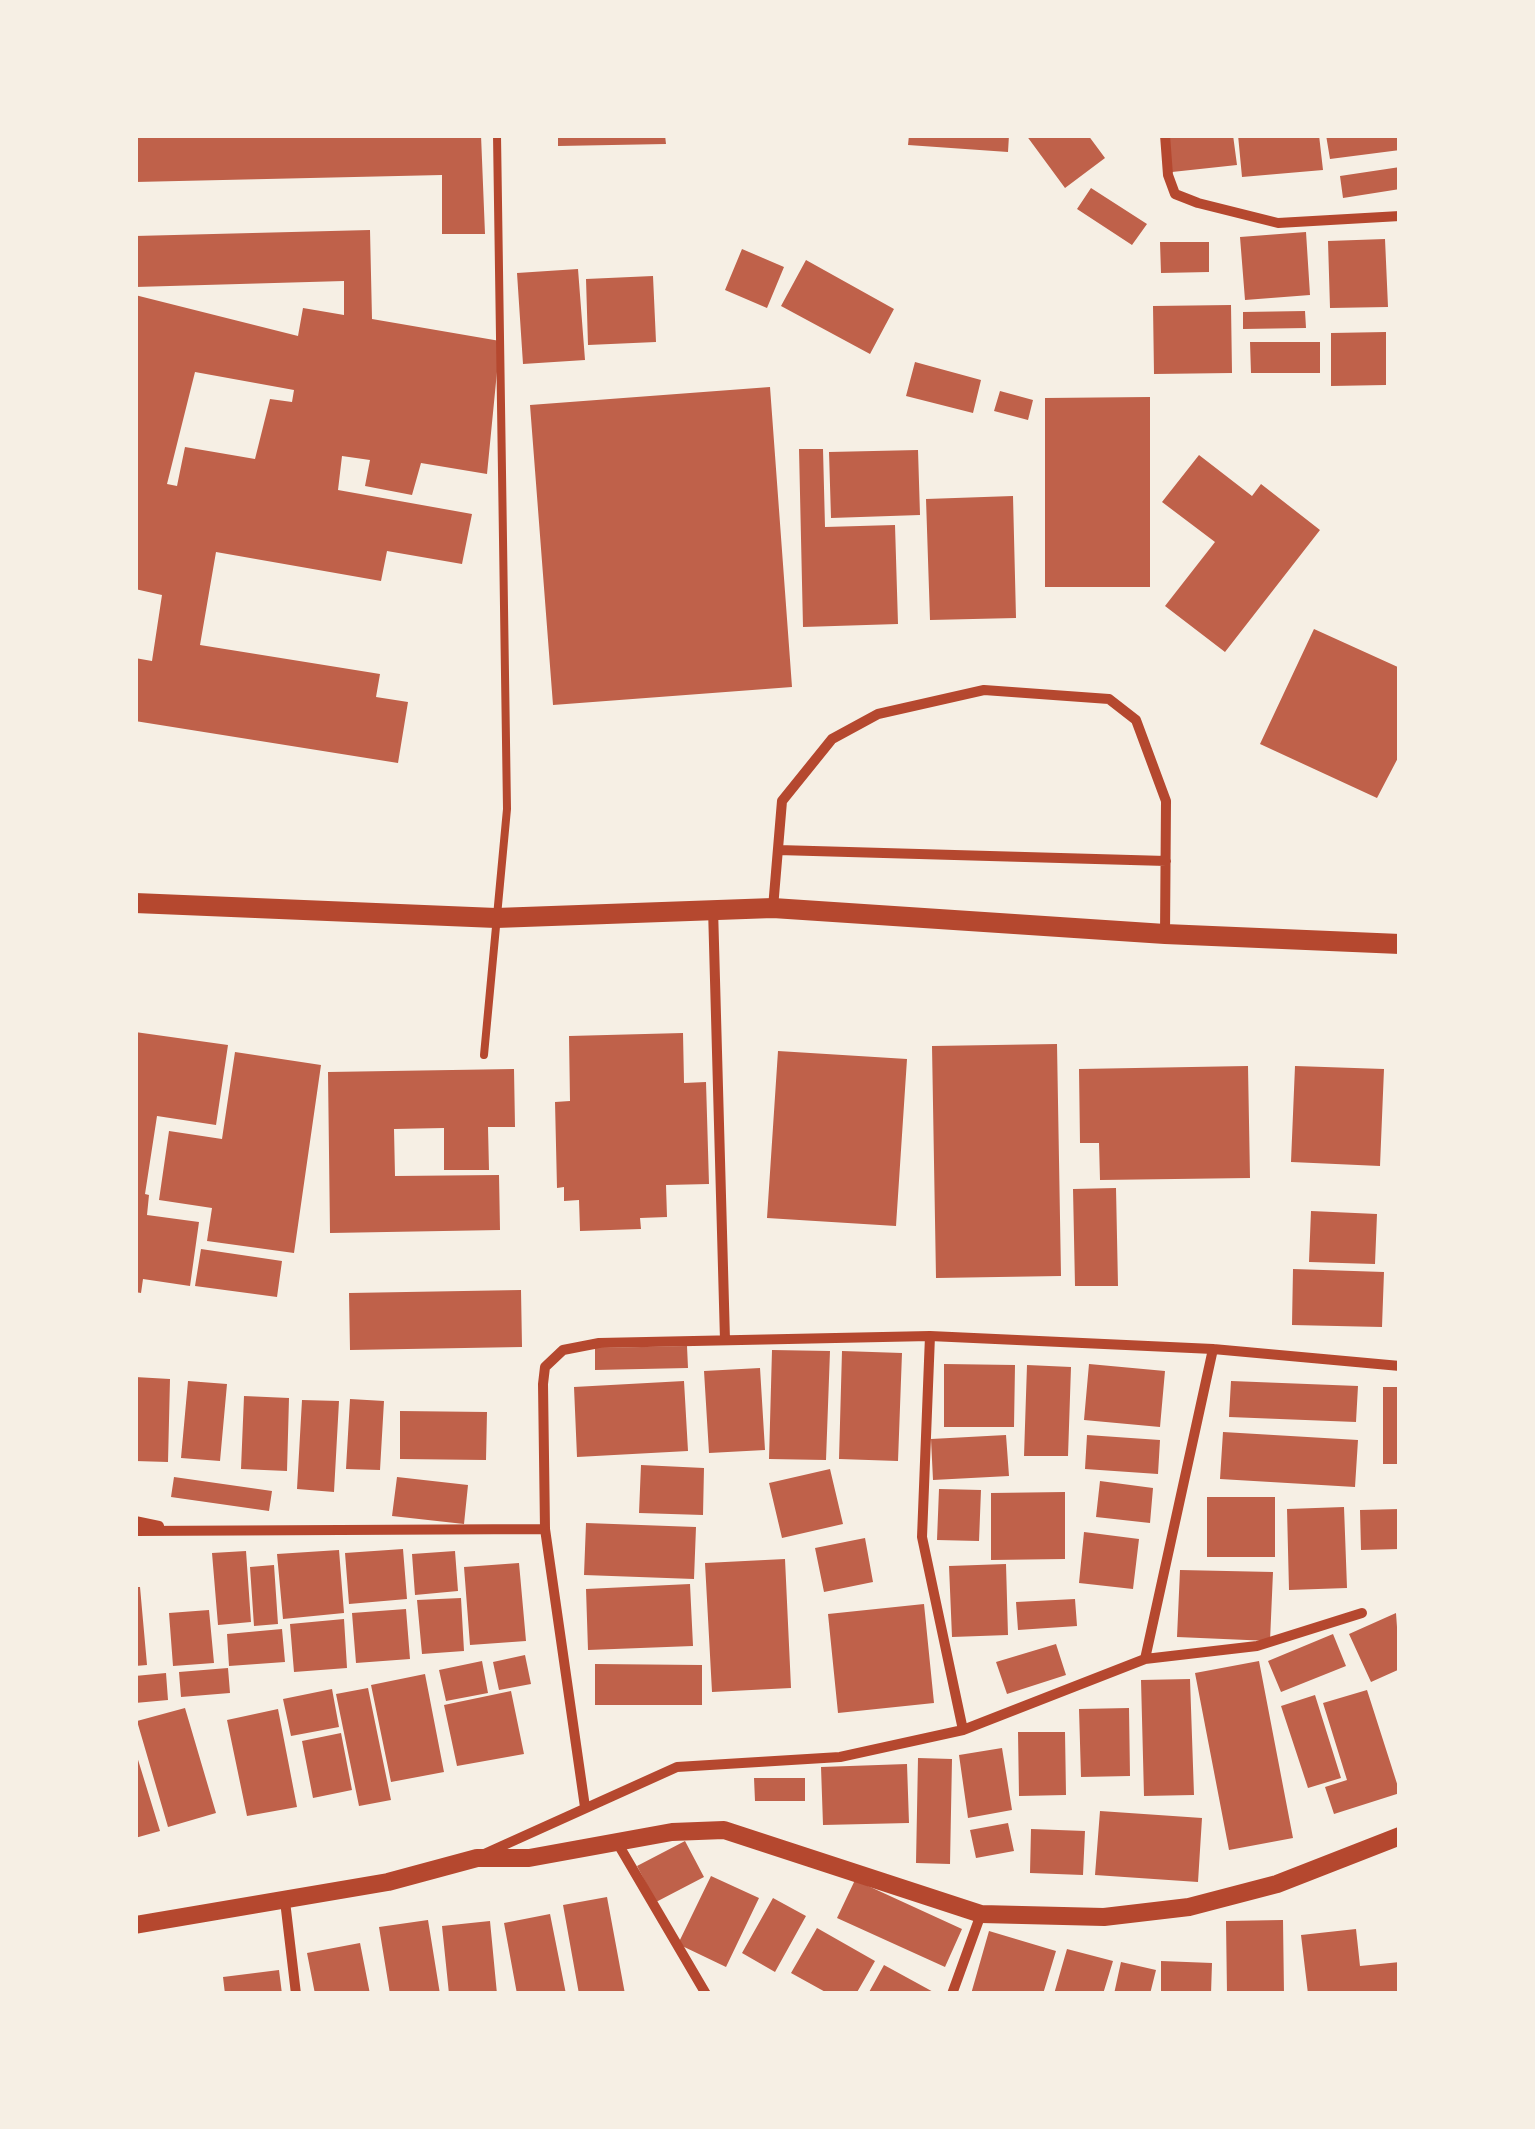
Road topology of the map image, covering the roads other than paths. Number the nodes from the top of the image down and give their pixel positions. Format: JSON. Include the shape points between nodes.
{"nodes":[{"id":1,"x":498,"y":135,"type":"edge"},
{"id":2,"x":1165,"y":135,"type":"edge"},
{"id":3,"x":1400,"y":216,"type":"edge"},
{"id":4,"x":778,"y":850,"type":"junction"},
{"id":5,"x":1166,"y":860,"type":"junction"},
{"id":6,"x":135,"y":903,"type":"edge"},
{"id":7,"x":714,"y":907,"type":"junction"},
{"id":8,"x":773,"y":908,"type":"junction"},
{"id":9,"x":496,"y":918,"type":"junction"},
{"id":10,"x":1165,"y":934,"type":"junction"},
{"id":11,"x":1400,"y":944,"type":"edge"},
{"id":12,"x":484,"y":1054,"type":"dead end"},
{"id":13,"x":930,"y":1336,"type":"junction"},
{"id":14,"x":725,"y":1340,"type":"junction"},
{"id":15,"x":1213,"y":1350,"type":"junction"},
{"id":16,"x":1400,"y":1366,"type":"edge"},
{"id":17,"x":135,"y":1522,"type":"edge"},
{"id":18,"x":175,"y":1528,"type":"junction"},
{"id":19,"x":545,"y":1529,"type":"junction"},
{"id":20,"x":135,"y":1531,"type":"edge"},
{"id":21,"x":1362,"y":1612,"type":"dead end"},
{"id":22,"x":1145,"y":1659,"type":"junction"},
{"id":23,"x":963,"y":1730,"type":"junction"},
{"id":24,"x":585,"y":1807,"type":"junction"},
{"id":25,"x":1400,"y":1836,"type":"edge"},
{"id":26,"x":618,"y":1844,"type":"junction"},
{"id":27,"x":477,"y":1858,"type":"junction"},
{"id":28,"x":286,"y":1901,"type":"junction"},
{"id":29,"x":981,"y":1914,"type":"junction"},
{"id":30,"x":135,"y":1926,"type":"edge"},
{"id":31,"x":296,"y":1994,"type":"edge"},
{"id":32,"x":706,"y":1994,"type":"edge"},
{"id":33,"x":952,"y":1994,"type":"edge"}],
"edges":[{"from":1,"to":9,"type":"lane","via":[[507,809]]},
{"from":2,"to":3,"type":"street","via":[[1175,194],[1198,203],[1278,224]]},
{"from":4,"to":5,"type":"street"},
{"from":4,"to":5,"type":"street","via":[[782,801],[832,739],[878,714],[984,690],[1109,699],[1136,720],[1166,801]]},
{"from":4,"to":8,"type":"street"},
{"from":5,"to":10,"type":"street"},
{"from":6,"to":9,"type":"main road"},
{"from":7,"to":8,"type":"main road"},
{"from":7,"to":9,"type":"main road"},
{"from":7,"to":14,"type":"street"},
{"from":8,"to":10,"type":"main road"},
{"from":9,"to":12,"type":"lane"},
{"from":10,"to":11,"type":"main road"},
{"from":13,"to":14,"type":"street"},
{"from":13,"to":15,"type":"street"},
{"from":13,"to":23,"type":"street","via":[[922,1537]]},
{"from":14,"to":19,"type":"street","via":[[579,1344],[551,1358],[542,1407]]},
{"from":15,"to":16,"type":"street"},
{"from":15,"to":22,"type":"street"},
{"from":17,"to":18,"type":"street"},
{"from":18,"to":19,"type":"street"},
{"from":18,"to":20,"type":"street"},
{"from":19,"to":24,"type":"street"},
{"from":21,"to":22,"type":"street","via":[[1258,1646]]},
{"from":22,"to":23,"type":"street"},
{"from":23,"to":24,"type":"street","via":[[840,1757],[677,1767]]},
{"from":24,"to":27,"type":"street"},
{"from":25,"to":29,"type":"street","via":[[1277,1884],[1189,1907],[1104,1918]]},
{"from":26,"to":27,"type":"street","via":[[529,1858]]},
{"from":26,"to":29,"type":"street","via":[[724,1830]]},
{"from":26,"to":32,"type":"street"},
{"from":27,"to":28,"type":"street"},
{"from":28,"to":30,"type":"street"},
{"from":28,"to":31,"type":"street"},
{"from":29,"to":33,"type":"street"}]}
